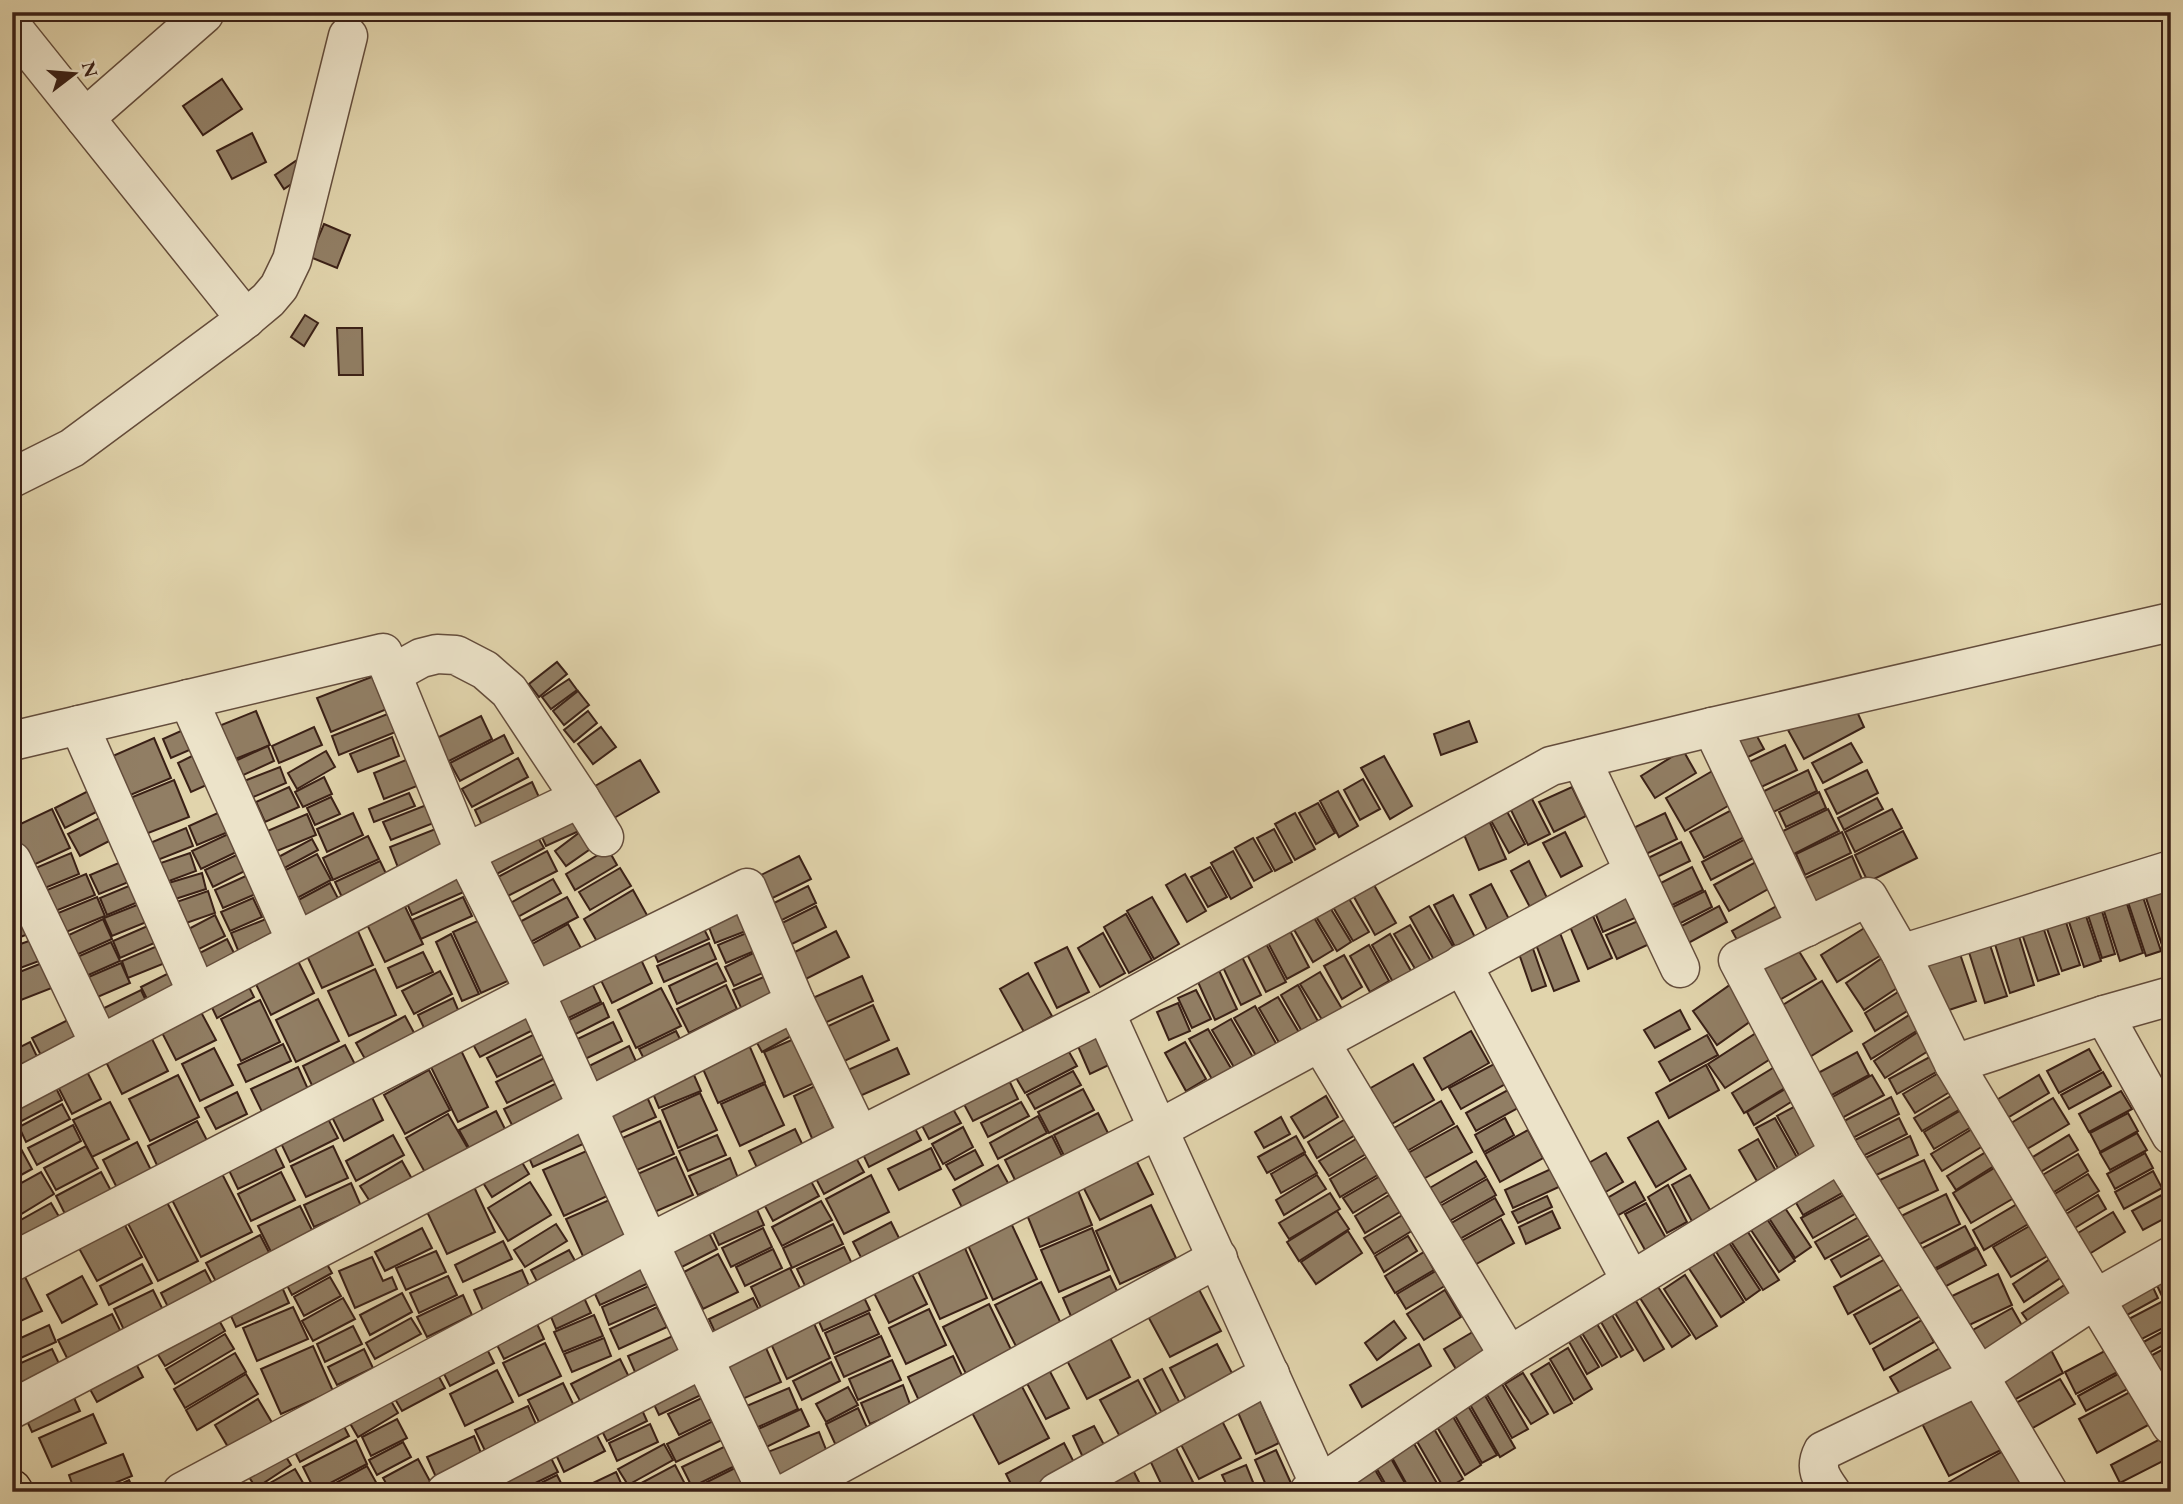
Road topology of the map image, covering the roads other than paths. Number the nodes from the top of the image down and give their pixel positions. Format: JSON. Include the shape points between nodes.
{"nodes":[{"id":1,"x":204,"y":14,"type":"edge"},
{"id":2,"x":12,"y":27,"type":"edge"},
{"id":3,"x":348,"y":36,"type":"dead end"},
{"id":4,"x":85,"y":118,"type":"junction"},
{"id":5,"x":246,"y":318,"type":"junction"},
{"id":6,"x":12,"y":478,"type":"edge"},
{"id":7,"x":2171,"y":622,"type":"edge"},
{"id":8,"x":392,"y":674,"type":"junction"},
{"id":9,"x":188,"y":699,"type":"junction"},
{"id":10,"x":79,"y":725,"type":"junction"},
{"id":11,"x":1712,"y":727,"type":"junction"},
{"id":12,"x":12,"y":741,"type":"edge"},
{"id":13,"x":1581,"y":759,"type":"junction"},
{"id":14,"x":580,"y":798,"type":"junction"},
{"id":15,"x":604,"y":837,"type":"dead end"},
{"id":16,"x":465,"y":853,"type":"junction"},
{"id":17,"x":12,"y":861,"type":"edge"},
{"id":18,"x":2171,"y":870,"type":"edge"},
{"id":19,"x":1634,"y":872,"type":"junction"},
{"id":20,"x":1807,"y":927,"type":"junction"},
{"id":21,"x":296,"y":941,"type":"junction"},
{"id":22,"x":1900,"y":954,"type":"junction"},
{"id":23,"x":1462,"y":964,"type":"junction"},
{"id":24,"x":1680,"y":968,"type":"dead end"},
{"id":25,"x":535,"y":992,"type":"junction"},
{"id":26,"x":197,"y":993,"type":"junction"},
{"id":27,"x":2171,"y":996,"type":"edge"},
{"id":28,"x":796,"y":1002,"type":"junction"},
{"id":29,"x":1105,"y":1012,"type":"junction"},
{"id":30,"x":2104,"y":1015,"type":"junction"},
{"id":31,"x":1320,"y":1042,"type":"junction"},
{"id":32,"x":100,"y":1045,"type":"junction"},
{"id":33,"x":1954,"y":1064,"type":"junction"},
{"id":34,"x":12,"y":1091,"type":"edge"},
{"id":35,"x":588,"y":1107,"type":"junction"},
{"id":36,"x":1159,"y":1129,"type":"junction"},
{"id":37,"x":859,"y":1135,"type":"junction"},
{"id":38,"x":2171,"y":1135,"type":"edge"},
{"id":39,"x":1840,"y":1153,"type":"junction"},
{"id":40,"x":649,"y":1243,"type":"junction"},
{"id":41,"x":2171,"y":1256,"type":"edge"},
{"id":42,"x":1217,"y":1258,"type":"junction"},
{"id":43,"x":12,"y":1262,"type":"edge"},
{"id":44,"x":1631,"y":1281,"type":"junction"},
{"id":45,"x":2095,"y":1299,"type":"junction"},
{"id":46,"x":1509,"y":1356,"type":"junction"},
{"id":47,"x":704,"y":1358,"type":"junction"},
{"id":48,"x":1270,"y":1374,"type":"junction"},
{"id":49,"x":1979,"y":1376,"type":"junction"},
{"id":50,"x":12,"y":1409,"type":"edge"},
{"id":51,"x":2171,"y":1425,"type":"edge"},
{"id":52,"x":1318,"y":1490,"type":"edge"},
{"id":53,"x":182,"y":1492,"type":"edge"},
{"id":54,"x":446,"y":1492,"type":"edge"},
{"id":55,"x":767,"y":1492,"type":"edge"},
{"id":56,"x":788,"y":1492,"type":"edge"},
{"id":57,"x":1057,"y":1492,"type":"edge"},
{"id":58,"x":1830,"y":1492,"type":"edge"},
{"id":59,"x":2048,"y":1492,"type":"edge"}],
"edges":[{"from":1,"to":4,"type":"street"},
{"from":2,"to":4,"type":"street"},
{"from":3,"to":5,"type":"street","via":[[292,260],[279,287]]},
{"from":4,"to":5,"type":"street"},
{"from":5,"to":6,"type":"street","via":[[72,447]]},
{"from":7,"to":11,"type":"street"},
{"from":8,"to":9,"type":"street","via":[[383,653]]},
{"from":8,"to":14,"type":"street","via":[[437,654],[456,655],[474,663],[509,691]]},
{"from":8,"to":16,"type":"street"},
{"from":9,"to":10,"type":"street"},
{"from":9,"to":21,"type":"street"},
{"from":10,"to":12,"type":"street"},
{"from":10,"to":26,"type":"street"},
{"from":11,"to":13,"type":"street"},
{"from":11,"to":20,"type":"street"},
{"from":13,"to":19,"type":"street"},
{"from":13,"to":29,"type":"street","via":[[1551,766]]},
{"from":14,"to":15,"type":"street"},
{"from":14,"to":16,"type":"street"},
{"from":16,"to":21,"type":"street"},
{"from":16,"to":25,"type":"street"},
{"from":17,"to":32,"type":"street"},
{"from":18,"to":22,"type":"street"},
{"from":19,"to":23,"type":"street"},
{"from":19,"to":24,"type":"street"},
{"from":20,"to":22,"type":"street","via":[[1868,897]]},
{"from":20,"to":39,"type":"street","via":[[1738,960]]},
{"from":21,"to":26,"type":"street"},
{"from":22,"to":33,"type":"street"},
{"from":23,"to":31,"type":"street"},
{"from":23,"to":44,"type":"street"},
{"from":25,"to":28,"type":"street","via":[[747,888]]},
{"from":25,"to":35,"type":"street"},
{"from":25,"to":43,"type":"street"},
{"from":26,"to":32,"type":"street"},
{"from":27,"to":30,"type":"street"},
{"from":28,"to":35,"type":"street"},
{"from":28,"to":37,"type":"street"},
{"from":29,"to":36,"type":"street"},
{"from":29,"to":37,"type":"street"},
{"from":30,"to":33,"type":"street"},
{"from":30,"to":38,"type":"street"},
{"from":31,"to":36,"type":"street"},
{"from":31,"to":46,"type":"street"},
{"from":32,"to":34,"type":"street"},
{"from":33,"to":45,"type":"street"},
{"from":35,"to":40,"type":"street"},
{"from":35,"to":50,"type":"street"},
{"from":36,"to":42,"type":"street"},
{"from":36,"to":47,"type":"street"},
{"from":37,"to":40,"type":"street"},
{"from":39,"to":44,"type":"street"},
{"from":39,"to":49,"type":"street"},
{"from":40,"to":47,"type":"street"},
{"from":40,"to":53,"type":"street"},
{"from":41,"to":45,"type":"street"},
{"from":42,"to":48,"type":"street"},
{"from":42,"to":56,"type":"street"},
{"from":44,"to":46,"type":"street"},
{"from":45,"to":49,"type":"street"},
{"from":45,"to":51,"type":"street"},
{"from":46,"to":52,"type":"street"},
{"from":47,"to":54,"type":"street"},
{"from":47,"to":55,"type":"street"},
{"from":48,"to":52,"type":"street"},
{"from":48,"to":57,"type":"street"},
{"from":49,"to":58,"type":"street","via":[[1823,1451],[1819,1474]]},
{"from":49,"to":59,"type":"street"}]}
